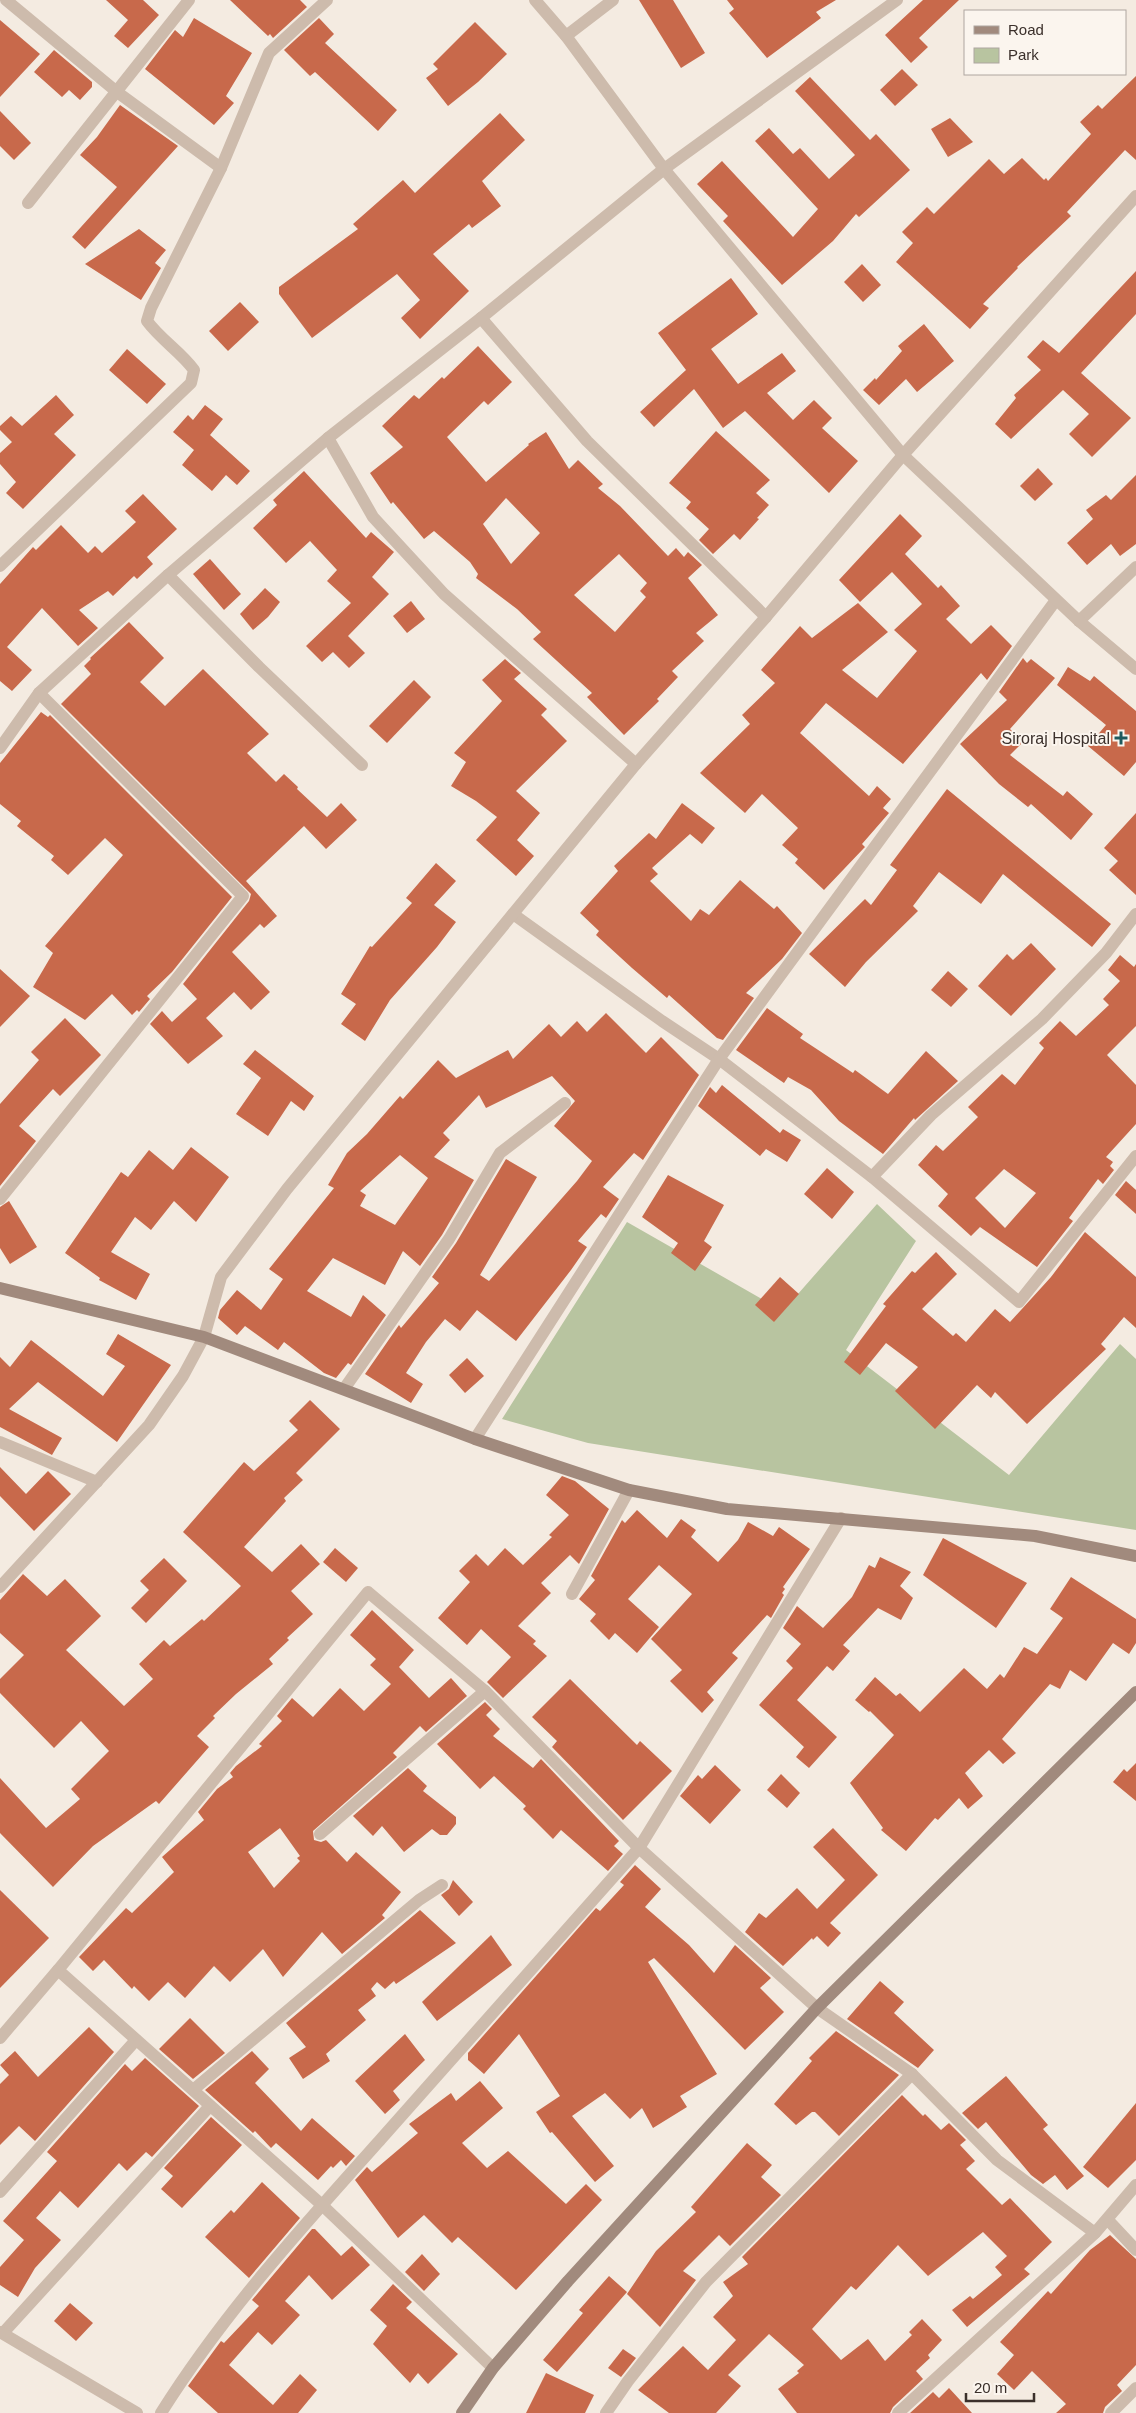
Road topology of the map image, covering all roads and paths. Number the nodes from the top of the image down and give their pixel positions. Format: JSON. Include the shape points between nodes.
{"nodes":[{"id":1,"x":6,"y":0,"type":"edge"},
{"id":2,"x":189,"y":0,"type":"edge"},
{"id":3,"x":327,"y":0,"type":"edge"},
{"id":4,"x":535,"y":0,"type":"edge"},
{"id":5,"x":613,"y":0,"type":"edge"},
{"id":6,"x":897,"y":0,"type":"edge"},
{"id":7,"x":566,"y":36,"type":"junction"},
{"id":8,"x":116,"y":92,"type":"junction"},
{"id":9,"x":221,"y":168,"type":"junction"},
{"id":10,"x":664,"y":169,"type":"junction"},
{"id":11,"x":1136,"y":196,"type":"edge"},
{"id":12,"x":28,"y":203,"type":"dead end"},
{"id":13,"x":480,"y":318,"type":"junction"},
{"id":14,"x":328,"y":438,"type":"junction"},
{"id":15,"x":903,"y":455,"type":"junction"},
{"id":16,"x":0,"y":566,"type":"edge"},
{"id":17,"x":1136,"y":567,"type":"edge"},
{"id":18,"x":168,"y":575,"type":"junction"},
{"id":19,"x":1056,"y":600,"type":"junction"},
{"id":20,"x":766,"y":617,"type":"junction"},
{"id":21,"x":1079,"y":621,"type":"junction"},
{"id":22,"x":1136,"y":670,"type":"edge"},
{"id":23,"x":39,"y":692,"type":"junction"},
{"id":24,"x":0,"y":748,"type":"edge"},
{"id":25,"x":636,"y":764,"type":"junction"},
{"id":26,"x":362,"y":765,"type":"dead end"},
{"id":27,"x":513,"y":914,"type":"junction"},
{"id":28,"x":1136,"y":914,"type":"edge"},
{"id":29,"x":719,"y":1059,"type":"junction"},
{"id":30,"x":565,"y":1103,"type":"dead end"},
{"id":31,"x":1136,"y":1156,"type":"edge"},
{"id":32,"x":872,"y":1177,"type":"junction"},
{"id":33,"x":0,"y":1199,"type":"edge"},
{"id":34,"x":0,"y":1288,"type":"edge"},
{"id":35,"x":204,"y":1337,"type":"junction"},
{"id":36,"x":344,"y":1389,"type":"junction"},
{"id":37,"x":476,"y":1438,"type":"junction"},
{"id":38,"x":0,"y":1442,"type":"edge"},
{"id":39,"x":97,"y":1482,"type":"junction"},
{"id":40,"x":629,"y":1490,"type":"junction"},
{"id":41,"x":841,"y":1518,"type":"junction"},
{"id":42,"x":1136,"y":1556,"type":"edge"},
{"id":43,"x":0,"y":1587,"type":"edge"},
{"id":44,"x":572,"y":1594,"type":"dead end"},
{"id":45,"x":485,"y":1691,"type":"junction"},
{"id":46,"x":1136,"y":1692,"type":"edge"},
{"id":47,"x":320,"y":1834,"type":"dead end"},
{"id":48,"x":639,"y":1848,"type":"junction"},
{"id":49,"x":442,"y":1885,"type":"dead end"},
{"id":50,"x":58,"y":1970,"type":"junction"},
{"id":51,"x":817,"y":2008,"type":"junction"},
{"id":52,"x":0,"y":2038,"type":"edge"},
{"id":53,"x":136,"y":2040,"type":"junction"},
{"id":54,"x":912,"y":2074,"type":"junction"},
{"id":55,"x":192,"y":2090,"type":"junction"},
{"id":56,"x":210,"y":2106,"type":"junction"},
{"id":57,"x":1136,"y":2185,"type":"edge"},
{"id":58,"x":0,"y":2192,"type":"edge"},
{"id":59,"x":322,"y":2205,"type":"junction"},
{"id":60,"x":1108,"y":2220,"type":"junction"},
{"id":61,"x":1095,"y":2233,"type":"junction"},
{"id":62,"x":1136,"y":2250,"type":"edge"},
{"id":63,"x":2,"y":2332,"type":"edge"},
{"id":64,"x":493,"y":2368,"type":"junction"},
{"id":65,"x":1136,"y":2388,"type":"edge"},
{"id":66,"x":137,"y":2413,"type":"edge"},
{"id":67,"x":162,"y":2413,"type":"edge"},
{"id":68,"x":462,"y":2413,"type":"edge"},
{"id":69,"x":606,"y":2413,"type":"edge"},
{"id":70,"x":898,"y":2413,"type":"edge"},
{"id":71,"x":1111,"y":2413,"type":"edge"}],
"edges":[{"from":1,"to":8,"type":"street"},
{"from":2,"to":8,"type":"street"},
{"from":3,"to":9,"type":"street","via":[[268,53]]},
{"from":4,"to":7,"type":"street"},
{"from":5,"to":7,"type":"street"},
{"from":6,"to":10,"type":"street"},
{"from":7,"to":10,"type":"street"},
{"from":8,"to":9,"type":"street"},
{"from":8,"to":12,"type":"street"},
{"from":9,"to":16,"type":"street","via":[[151,308],[148,321],[194,370],[191,383]]},
{"from":10,"to":13,"type":"street"},
{"from":10,"to":15,"type":"street"},
{"from":11,"to":15,"type":"street"},
{"from":13,"to":14,"type":"street"},
{"from":13,"to":20,"type":"street","via":[[587,442]]},
{"from":14,"to":18,"type":"street"},
{"from":14,"to":25,"type":"street","via":[[373,517],[444,594]]},
{"from":15,"to":19,"type":"street"},
{"from":15,"to":20,"type":"street"},
{"from":17,"to":21,"type":"street"},
{"from":18,"to":23,"type":"street"},
{"from":18,"to":26,"type":"street"},
{"from":19,"to":21,"type":"street"},
{"from":19,"to":29,"type":"street"},
{"from":20,"to":25,"type":"street"},
{"from":21,"to":22,"type":"street"},
{"from":23,"to":24,"type":"street"},
{"from":23,"to":33,"type":"street","via":[[243,896]]},
{"from":25,"to":27,"type":"street"},
{"from":27,"to":29,"type":"street"},
{"from":27,"to":35,"type":"street","via":[[287,1189],[221,1277]]},
{"from":28,"to":32,"type":"street","via":[[1106,953],[1042,1020],[931,1115]]},
{"from":29,"to":32,"type":"street"},
{"from":29,"to":37,"type":"street"},
{"from":30,"to":36,"type":"street","via":[[500,1153],[449,1239]]},
{"from":31,"to":32,"type":"street","via":[[1019,1302]]},
{"from":34,"to":35,"type":"main road"},
{"from":35,"to":36,"type":"main road"},
{"from":35,"to":39,"type":"street","via":[[183,1376],[149,1425]]},
{"from":36,"to":37,"type":"main road"},
{"from":37,"to":40,"type":"main road"},
{"from":38,"to":39,"type":"street"},
{"from":39,"to":43,"type":"street"},
{"from":40,"to":41,"type":"main road","via":[[728,1509]]},
{"from":40,"to":44,"type":"street"},
{"from":41,"to":42,"type":"main road","via":[[1035,1536]]},
{"from":41,"to":48,"type":"street"},
{"from":45,"to":47,"type":"street"},
{"from":45,"to":48,"type":"street"},
{"from":45,"to":50,"type":"street","via":[[368,1592]]},
{"from":46,"to":51,"type":"main road"},
{"from":48,"to":51,"type":"street"},
{"from":48,"to":59,"type":"street"},
{"from":49,"to":55,"type":"street","via":[[419,1900]]},
{"from":50,"to":52,"type":"street"},
{"from":50,"to":53,"type":"street"},
{"from":51,"to":54,"type":"street"},
{"from":51,"to":64,"type":"main road"},
{"from":53,"to":55,"type":"street"},
{"from":53,"to":58,"type":"street"},
{"from":54,"to":61,"type":"street","via":[[997,2160]]},
{"from":54,"to":69,"type":"street","via":[[706,2282]]},
{"from":55,"to":56,"type":"street"},
{"from":56,"to":59,"type":"street"},
{"from":56,"to":63,"type":"street"},
{"from":57,"to":60,"type":"street"},
{"from":59,"to":64,"type":"street"},
{"from":59,"to":67,"type":"street","via":[[224,2322]]},
{"from":60,"to":61,"type":"street"},
{"from":60,"to":62,"type":"street"},
{"from":61,"to":70,"type":"street"},
{"from":63,"to":66,"type":"street"},
{"from":64,"to":68,"type":"main road"},
{"from":65,"to":71,"type":"street"}]}
